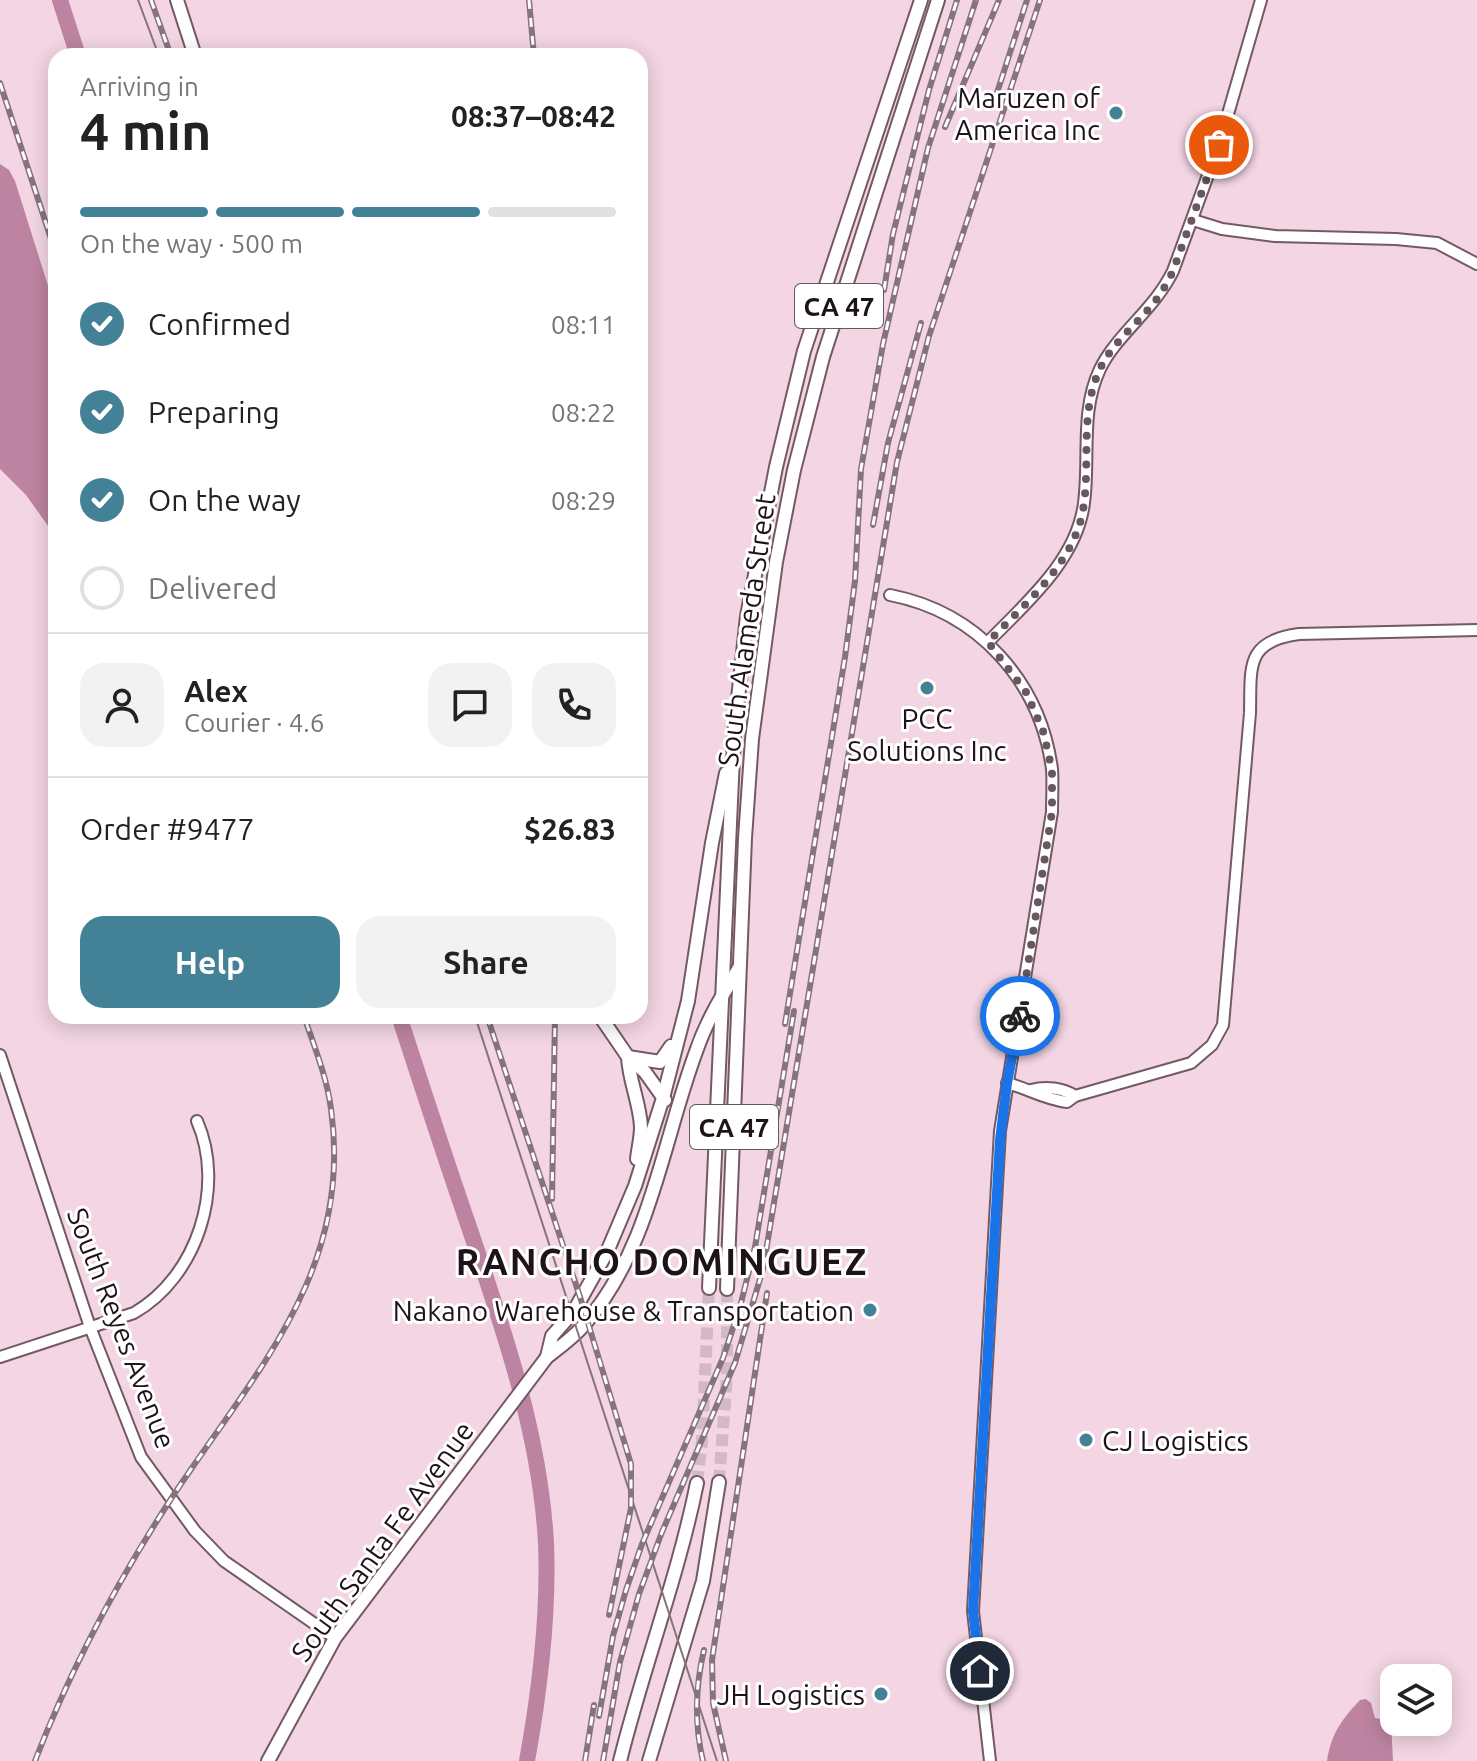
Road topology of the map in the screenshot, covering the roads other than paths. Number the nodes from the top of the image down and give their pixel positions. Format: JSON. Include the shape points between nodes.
{"nodes":[{"id":1,"x":177,"y":0,"type":"edge"},
{"id":2,"x":921,"y":0,"type":"edge"},
{"id":3,"x":938,"y":0,"type":"edge"},
{"id":4,"x":1261,"y":0,"type":"edge"},
{"id":5,"x":192,"y":48,"type":"edge"},
{"id":6,"x":1193,"y":220,"type":"junction"},
{"id":7,"x":1477,"y":264,"type":"edge"},
{"id":8,"x":890,"y":595,"type":"dead end"},
{"id":9,"x":1477,"y":630,"type":"edge"},
{"id":10,"x":988,"y":642,"type":"junction"},
{"id":11,"x":734,"y":735,"type":"junction"},
{"id":12,"x":741,"y":965,"type":"junction"},
{"id":13,"x":720,"y":998,"type":"junction"},
{"id":14,"x":688,"y":1001,"type":"junction"},
{"id":15,"x":605,"y":1024,"type":"edge"},
{"id":16,"x":0,"y":1055,"type":"edge"},
{"id":17,"x":628,"y":1057,"type":"junction"},
{"id":18,"x":1007,"y":1083,"type":"junction"},
{"id":19,"x":663,"y":1098,"type":"junction"},
{"id":20,"x":197,"y":1121,"type":"dead end"},
{"id":21,"x":675,"y":1121,"type":"junction"},
{"id":22,"x":635,"y":1186,"type":"junction"},
{"id":23,"x":607,"y":1252,"type":"junction"},
{"id":24,"x":626,"y":1261,"type":"junction"},
{"id":25,"x":709,"y":1288,"type":"tunnel mouth"},
{"id":26,"x":727,"y":1289,"type":"tunnel mouth"},
{"id":27,"x":90,"y":1327,"type":"junction"},
{"id":28,"x":0,"y":1357,"type":"edge"},
{"id":29,"x":547,"y":1357,"type":"junction"},
{"id":30,"x":719,"y":1482,"type":"tunnel mouth"},
{"id":31,"x":697,"y":1483,"type":"tunnel mouth"},
{"id":32,"x":335,"y":1638,"type":"junction"},
{"id":33,"x":268,"y":1761,"type":"edge"},
{"id":34,"x":620,"y":1761,"type":"edge"},
{"id":35,"x":649,"y":1761,"type":"edge"},
{"id":36,"x":990,"y":1761,"type":"edge"}],
"edges":[{"from":1,"to":5,"type":"main road"},
{"from":2,"to":11,"type":"main road","name":"South Alameda Street","number":"CA 47","via":[[804,351],[752,590]]},
{"from":3,"to":12,"type":"main road","name":"South Alameda Street","number":"CA 47","via":[[823,357],[794,470],[752,739]]},
{"from":4,"to":6,"type":"street"},
{"from":6,"to":7,"type":"street","via":[[1275,236],[1437,243]]},
{"from":6,"to":10,"type":"street","via":[[1163,290],[1100,368],[1087,420],[1079,528],[1038,591]]},
{"from":8,"to":10,"type":"street","via":[[956,619]]},
{"from":9,"to":18,"type":"street","via":[[1299,634],[1276,637],[1262,646],[1251,668],[1223,1025],[1212,1045],[1191,1063],[1075,1096]]},
{"from":10,"to":18,"type":"street","via":[[1026,692],[1052,770],[1052,812]]},
{"from":11,"to":13,"type":"main road","name":"South Alameda Street","number":"CA 47"},
{"from":11,"to":14,"type":"main road"},
{"from":12,"to":13,"type":"main road"},
{"from":12,"to":26,"type":"main road","name":"South Alameda Street","number":"CA 47"},
{"from":13,"to":21,"type":"main road","name":"South Santa Fe Avenue","via":[[697,1048]]},
{"from":13,"to":25,"type":"main road","name":"South Alameda Street","number":"CA 47"},
{"from":14,"to":17,"type":"main road","via":[[666,1057],[655,1063]]},
{"from":14,"to":19,"type":"main road","name":"South Santa Fe Avenue"},
{"from":15,"to":17,"type":"main road"},
{"from":16,"to":27,"type":"street","name":"South Reyes Avenue"},
{"from":17,"to":19,"type":"main road"},
{"from":17,"to":22,"type":"main road","via":[[641,1128]]},
{"from":18,"to":36,"type":"street","via":[[973,1611]]},
{"from":19,"to":21,"type":"main road"},
{"from":19,"to":22,"type":"main road","name":"South Santa Fe Avenue"},
{"from":20,"to":27,"type":"street","via":[[209,1158],[208,1188],[201,1224],[185,1259],[146,1306]]},
{"from":21,"to":24,"type":"main road","name":"South Santa Fe Avenue"},
{"from":22,"to":23,"type":"main road","name":"South Santa Fe Avenue"},
{"from":23,"to":24,"type":"main road"},
{"from":23,"to":29,"type":"main road","name":"South Santa Fe Avenue","via":[[574,1311],[552,1336]]},
{"from":24,"to":29,"type":"main road","name":"South Santa Fe Avenue","via":[[584,1326]]},
{"from":27,"to":28,"type":"street"},
{"from":27,"to":32,"type":"street","name":"South Reyes Avenue","via":[[141,1457],[192,1528],[224,1561]]},
{"from":29,"to":32,"type":"main road","name":"South Santa Fe Avenue"},
{"from":30,"to":35,"type":"main road","via":[[703,1581]]},
{"from":31,"to":34,"type":"main road"},
{"from":32,"to":33,"type":"main road","name":"South Santa Fe Avenue"}]}
